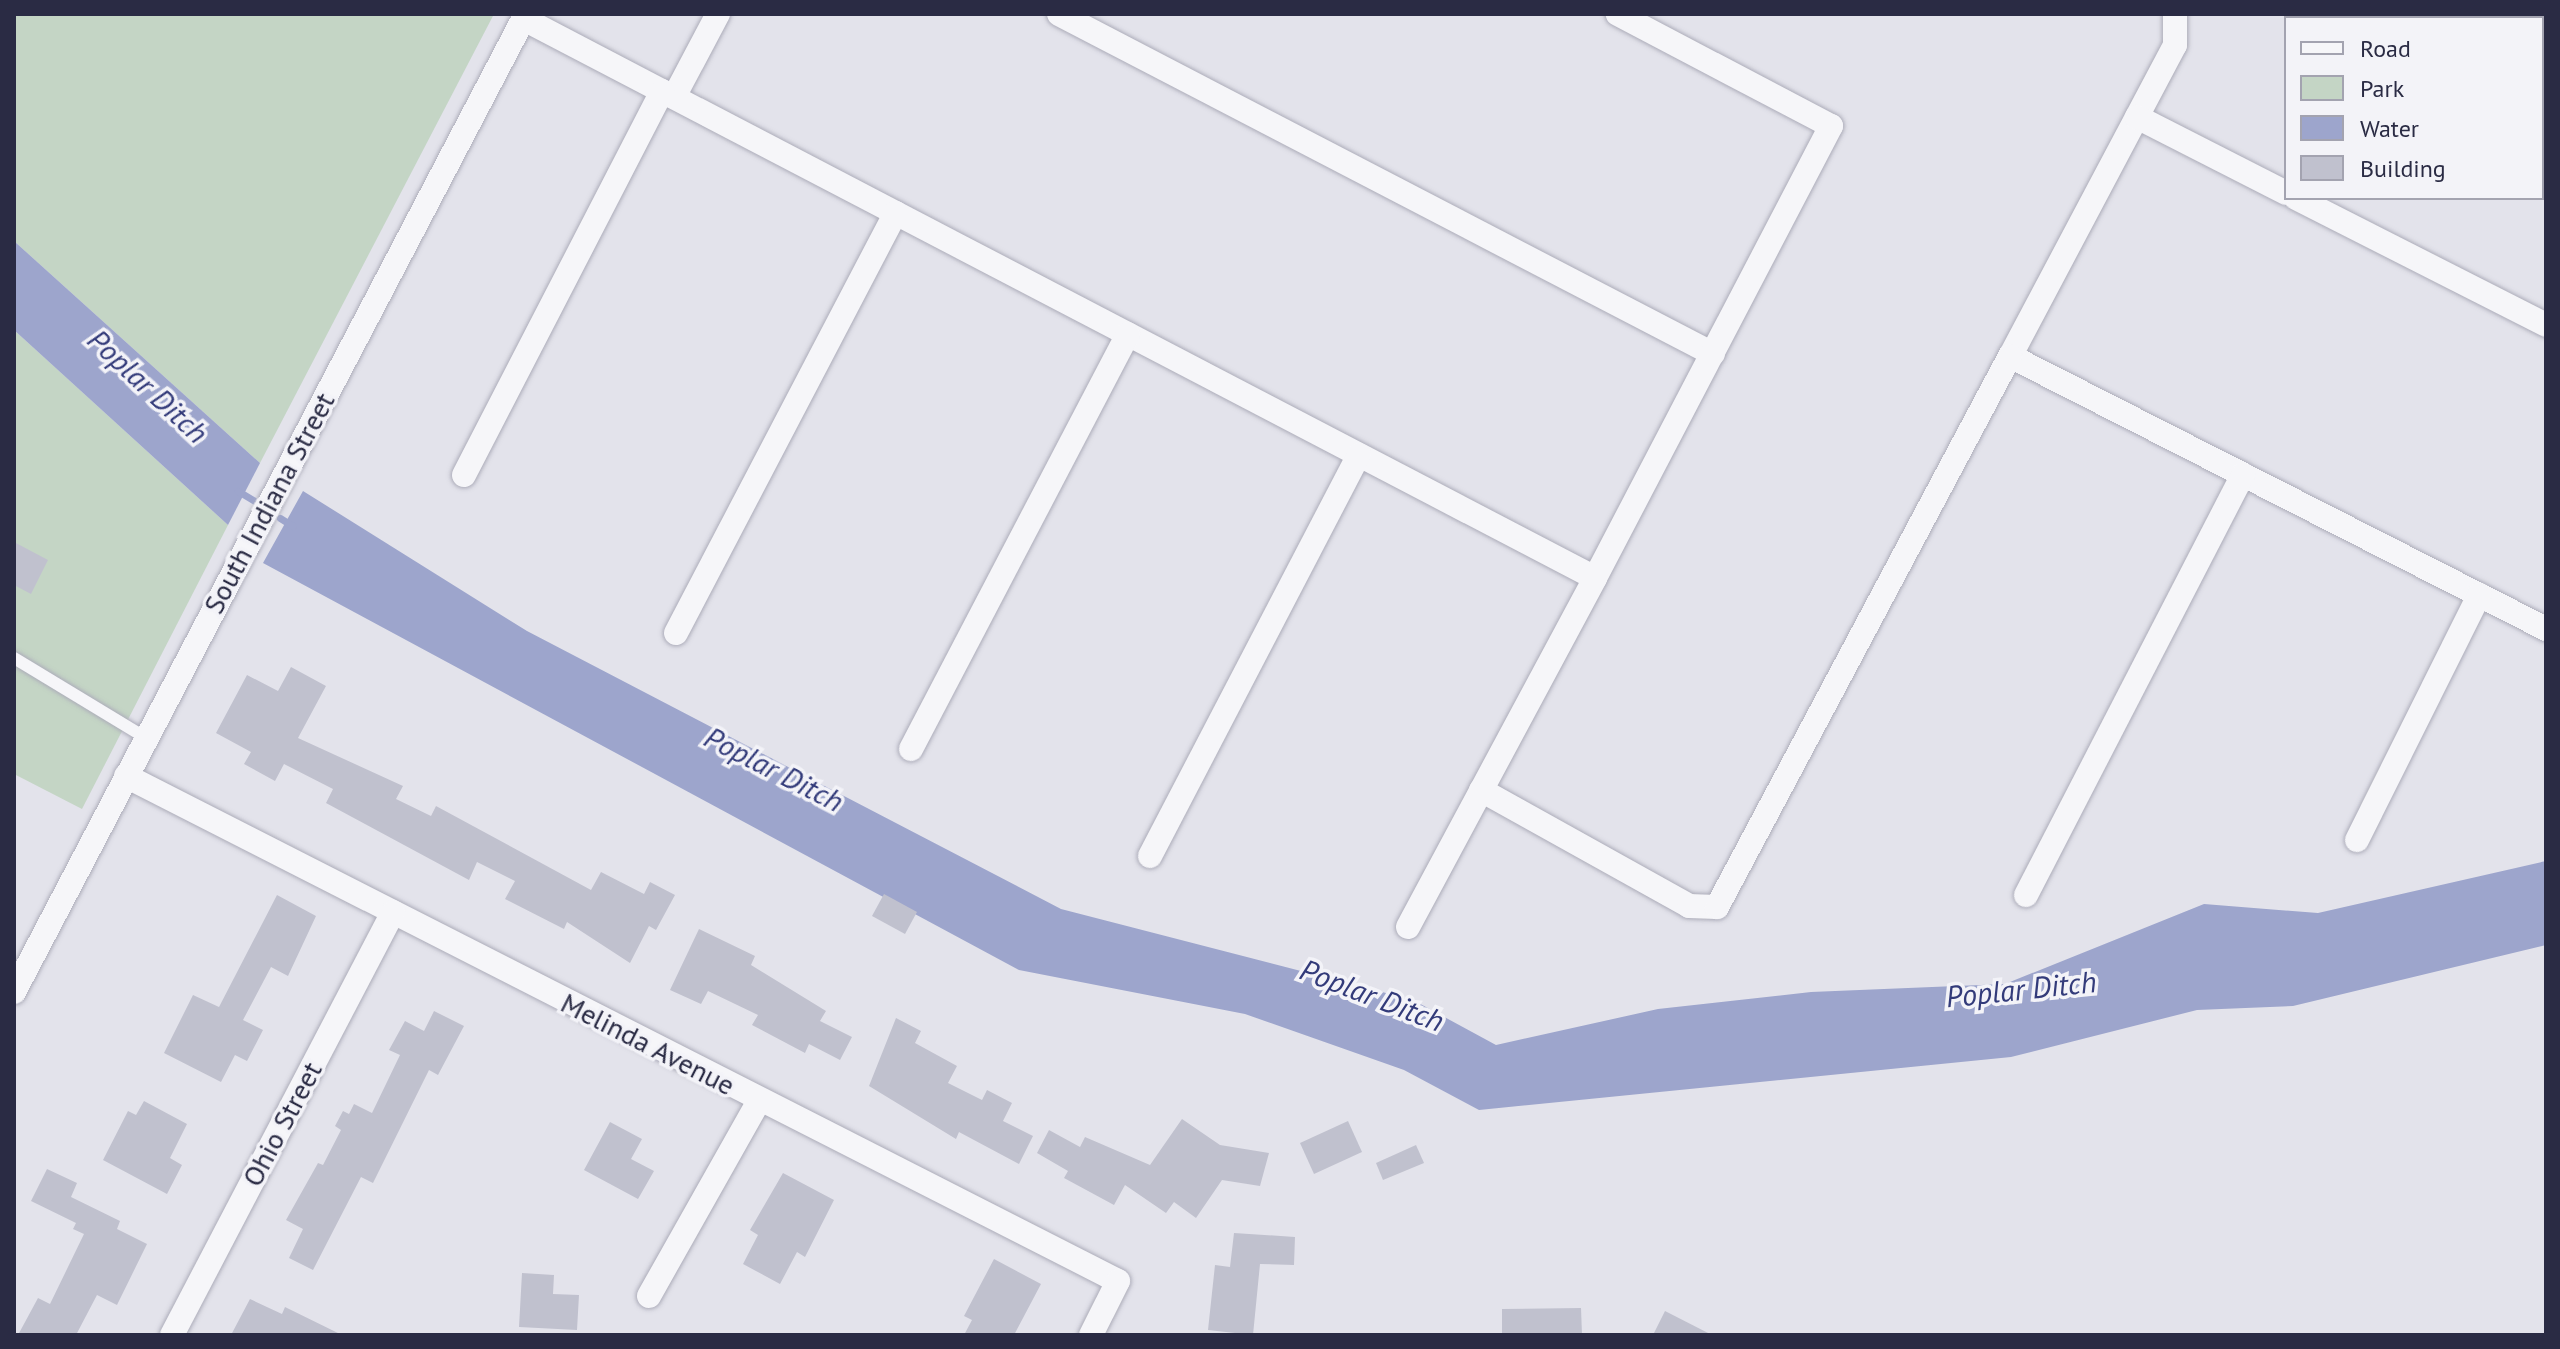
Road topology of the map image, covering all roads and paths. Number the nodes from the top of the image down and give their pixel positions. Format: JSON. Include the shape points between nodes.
{"nodes":[{"id":1,"x":718,"y":14,"type":"edge"},
{"id":2,"x":1059,"y":14,"type":"edge"},
{"id":3,"x":1618,"y":14,"type":"edge"},
{"id":4,"x":2175,"y":14,"type":"edge"},
{"id":5,"x":525,"y":16,"type":"edge"},
{"id":6,"x":668,"y":94,"type":"junction"},
{"id":7,"x":2137,"y":117,"type":"junction"},
{"id":8,"x":2284,"y":192,"type":"edge"},
{"id":9,"x":2300,"y":200,"type":"edge"},
{"id":10,"x":896,"y":213,"type":"junction"},
{"id":11,"x":2546,"y":325,"type":"edge"},
{"id":12,"x":1128,"y":334,"type":"junction"},
{"id":13,"x":1713,"y":354,"type":"junction"},
{"id":14,"x":2010,"y":356,"type":"junction"},
{"id":15,"x":1359,"y":455,"type":"junction"},
{"id":16,"x":464,"y":475,"type":"dead end"},
{"id":17,"x":2243,"y":475,"type":"junction"},
{"id":18,"x":1595,"y":578,"type":"junction"},
{"id":19,"x":2479,"y":595,"type":"junction"},
{"id":20,"x":2546,"y":629,"type":"edge"},
{"id":21,"x":676,"y":633,"type":"dead end"},
{"id":22,"x":14,"y":658,"type":"edge"},
{"id":23,"x":146,"y":738,"type":"junction"},
{"id":24,"x":911,"y":749,"type":"dead end"},
{"id":25,"x":126,"y":776,"type":"junction"},
{"id":26,"x":1481,"y":790,"type":"junction"},
{"id":27,"x":2357,"y":840,"type":"dead end"},
{"id":28,"x":1150,"y":856,"type":"dead end"},
{"id":29,"x":2026,"y":895,"type":"dead end"},
{"id":30,"x":393,"y":912,"type":"junction"},
{"id":31,"x":1408,"y":927,"type":"dead end"},
{"id":32,"x":14,"y":992,"type":"edge"},
{"id":33,"x":759,"y":1101,"type":"junction"},
{"id":34,"x":649,"y":1296,"type":"dead end"},
{"id":35,"x":172,"y":1335,"type":"edge"},
{"id":36,"x":1091,"y":1335,"type":"edge"}],
"edges":[{"from":1,"to":6,"type":"street"},
{"from":2,"to":13,"type":"street"},
{"from":3,"to":13,"type":"street","via":[[1831,126]]},
{"from":4,"to":7,"type":"street","via":[[2175,45]]},
{"from":5,"to":6,"type":"street"},
{"from":5,"to":23,"type":"street","name":"South Indiana Street"},
{"from":6,"to":10,"type":"street"},
{"from":6,"to":16,"type":"street"},
{"from":7,"to":8,"type":"street"},
{"from":7,"to":14,"type":"street"},
{"from":9,"to":11,"type":"street"},
{"from":10,"to":12,"type":"street"},
{"from":10,"to":21,"type":"street"},
{"from":12,"to":15,"type":"street"},
{"from":12,"to":24,"type":"street"},
{"from":13,"to":18,"type":"street"},
{"from":14,"to":17,"type":"street"},
{"from":14,"to":26,"type":"street","via":[[1717,907],[1689,906]]},
{"from":15,"to":18,"type":"street"},
{"from":15,"to":28,"type":"street"},
{"from":17,"to":19,"type":"street"},
{"from":17,"to":29,"type":"street"},
{"from":18,"to":26,"type":"street"},
{"from":19,"to":20,"type":"street"},
{"from":19,"to":27,"type":"street"},
{"from":22,"to":23,"type":"lane"},
{"from":23,"to":25,"type":"street","name":"South Indiana Street"},
{"from":25,"to":30,"type":"street","name":"Melinda Avenue"},
{"from":25,"to":32,"type":"street","name":"South Indiana Street"},
{"from":26,"to":31,"type":"street"},
{"from":30,"to":33,"type":"street","name":"Melinda Avenue"},
{"from":30,"to":35,"type":"street","name":"Ohio Street"},
{"from":33,"to":34,"type":"street"},
{"from":33,"to":36,"type":"street","name":"Melinda Avenue","via":[[1118,1281]]}]}
